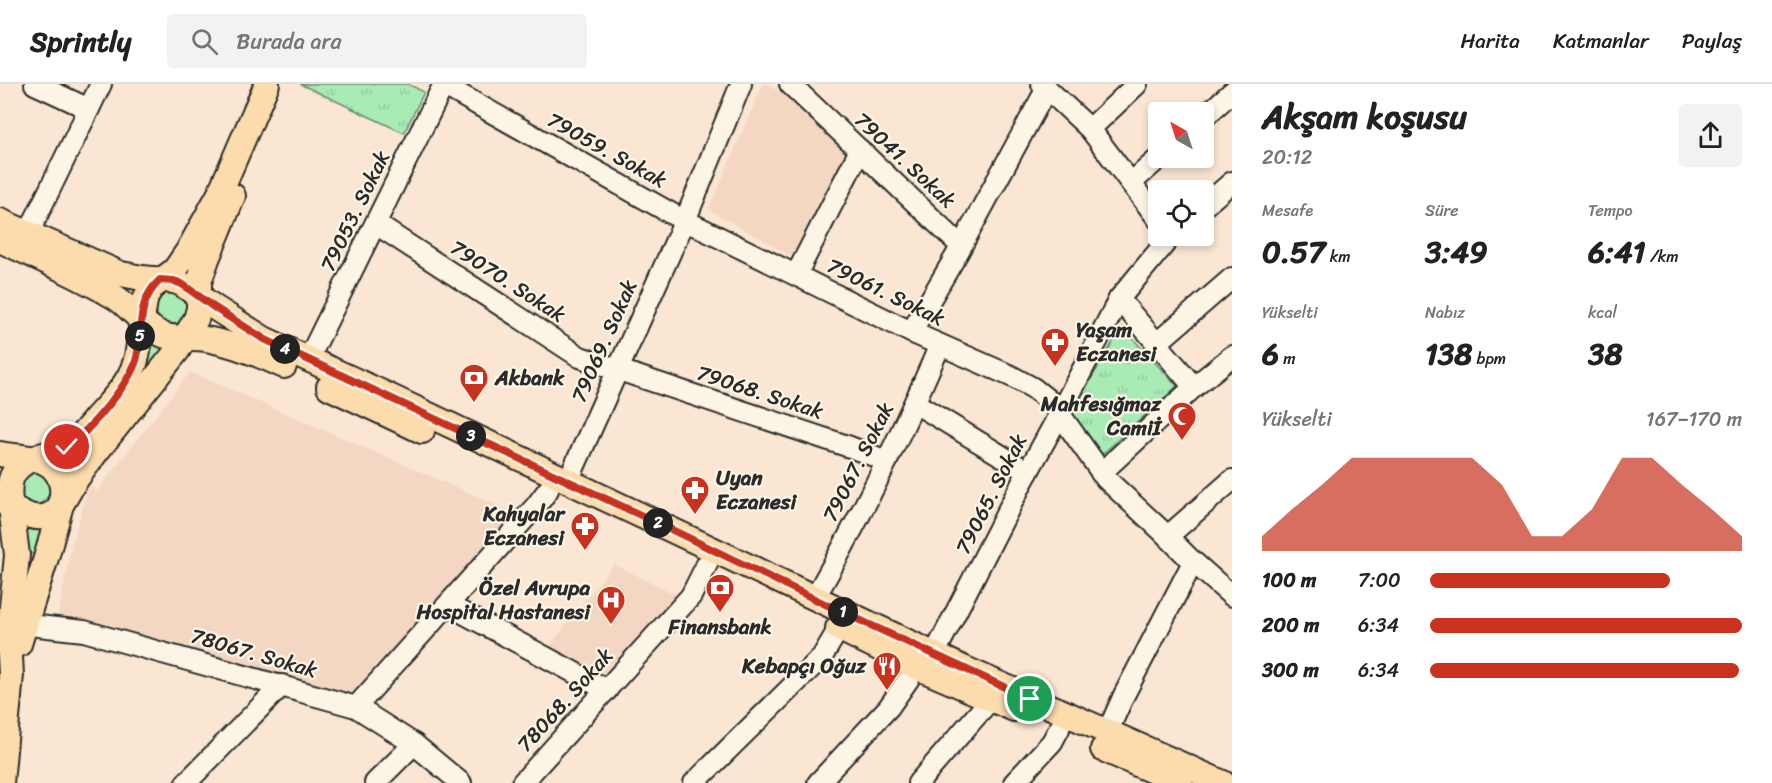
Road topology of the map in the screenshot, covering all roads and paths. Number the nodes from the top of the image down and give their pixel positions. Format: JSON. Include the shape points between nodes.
{"nodes":[{"id":1,"x":35,"y":84,"type":"edge"},
{"id":2,"x":101,"y":84,"type":"edge"},
{"id":3,"x":267,"y":84,"type":"edge"},
{"id":4,"x":282,"y":84,"type":"edge"},
{"id":5,"x":741,"y":84,"type":"edge"},
{"id":6,"x":790,"y":84,"type":"edge"},
{"id":7,"x":1137,"y":84,"type":"edge"},
{"id":8,"x":444,"y":85,"type":"edge"},
{"id":9,"x":1044,"y":86,"type":"edge"},
{"id":10,"x":1232,"y":92,"type":"edge"},
{"id":11,"x":89,"y":108,"type":"junction"},
{"id":12,"x":1214,"y":108,"type":"edge"},
{"id":13,"x":1090,"y":129,"type":"junction"},
{"id":14,"x":860,"y":150,"type":"junction"},
{"id":15,"x":1148,"y":168,"type":"edge"},
{"id":16,"x":1232,"y":182,"type":"edge"},
{"id":17,"x":1131,"y":183,"type":"junction"},
{"id":18,"x":1214,"y":198,"type":"edge"},
{"id":19,"x":1148,"y":206,"type":"edge"},
{"id":20,"x":685,"y":220,"type":"junction"},
{"id":21,"x":0,"y":221,"type":"edge"},
{"id":22,"x":376,"y":224,"type":"junction"},
{"id":23,"x":28,"y":234,"type":"junction"},
{"id":24,"x":0,"y":240,"type":"edge"},
{"id":25,"x":961,"y":246,"type":"junction"},
{"id":26,"x":1163,"y":246,"type":"edge"},
{"id":27,"x":796,"y":275,"type":"junction"},
{"id":28,"x":1232,"y":278,"type":"edge"},
{"id":29,"x":160,"y":280,"type":"junction"},
{"id":30,"x":199,"y":296,"type":"junction"},
{"id":31,"x":1119,"y":299,"type":"junction"},
{"id":32,"x":142,"y":320,"type":"junction"},
{"id":33,"x":911,"y":332,"type":"junction"},
{"id":34,"x":185,"y":338,"type":"junction"},
{"id":35,"x":1157,"y":343,"type":"junction"},
{"id":36,"x":940,"y":345,"type":"junction"},
{"id":37,"x":1232,"y":356,"type":"edge"},
{"id":38,"x":308,"y":360,"type":"junction"},
{"id":39,"x":617,"y":369,"type":"junction"},
{"id":40,"x":1194,"y":387,"type":"junction"},
{"id":41,"x":915,"y":404,"type":"junction"},
{"id":42,"x":1059,"y":415,"type":"junction"},
{"id":43,"x":0,"y":454,"type":"edge"},
{"id":44,"x":31,"y":459,"type":"junction"},
{"id":45,"x":887,"y":461,"type":"junction"},
{"id":46,"x":1028,"y":472,"type":"junction"},
{"id":47,"x":1101,"y":473,"type":"junction"},
{"id":48,"x":1232,"y":480,"type":"edge"},
{"id":49,"x":558,"y":486,"type":"junction"},
{"id":50,"x":6,"y":503,"type":"edge"},
{"id":51,"x":61,"y":505,"type":"junction"},
{"id":52,"x":1168,"y":536,"type":"junction"},
{"id":53,"x":1193,"y":562,"type":"junction"},
{"id":54,"x":707,"y":564,"type":"junction"},
{"id":55,"x":1228,"y":584,"type":"edge"},
{"id":56,"x":814,"y":599,"type":"junction"},
{"id":57,"x":448,"y":605,"type":"junction"},
{"id":58,"x":18,"y":624,"type":"junction"},
{"id":59,"x":839,"y":628,"type":"junction"},
{"id":60,"x":926,"y":661,"type":"junction"},
{"id":61,"x":5,"y":674,"type":"edge"},
{"id":62,"x":282,"y":685,"type":"junction"},
{"id":63,"x":607,"y":690,"type":"junction"},
{"id":64,"x":991,"y":699,"type":"junction"},
{"id":65,"x":356,"y":707,"type":"junction"},
{"id":66,"x":1059,"y":729,"type":"junction"},
{"id":67,"x":1107,"y":733,"type":"junction"},
{"id":68,"x":414,"y":744,"type":"junction"},
{"id":69,"x":1176,"y":782,"type":"edge"},
{"id":70,"x":2,"y":783,"type":"edge"},
{"id":71,"x":186,"y":783,"type":"edge"},
{"id":72,"x":375,"y":783,"type":"edge"},
{"id":73,"x":461,"y":783,"type":"edge"},
{"id":74,"x":522,"y":783,"type":"edge"},
{"id":75,"x":694,"y":783,"type":"edge"},
{"id":76,"x":818,"y":783,"type":"edge"},
{"id":77,"x":918,"y":783,"type":"edge"},
{"id":78,"x":1014,"y":783,"type":"edge"},
{"id":79,"x":1223,"y":783,"type":"edge"}],
"edges":[{"from":1,"to":11,"type":"street"},
{"from":2,"to":11,"type":"street"},
{"from":3,"to":29,"type":"main road","via":[[214,204],[175,270]]},
{"from":4,"to":30,"type":"main road","via":[[207,259]]},
{"from":5,"to":20,"type":"street","name":"79069. Sokak"},
{"from":6,"to":14,"type":"street","name":"79041. Sokak"},
{"from":7,"to":13,"type":"street"},
{"from":8,"to":20,"type":"street","name":"79059. Sokak"},
{"from":8,"to":22,"type":"street","name":"79053. Sokak"},
{"from":9,"to":13,"type":"street"},
{"from":9,"to":25,"type":"street","name":"79041. Sokak"},
{"from":10,"to":12,"type":"street"},
{"from":11,"to":23,"type":"street"},
{"from":13,"to":17,"type":"street"},
{"from":14,"to":25,"type":"street","name":"79041. Sokak"},
{"from":14,"to":27,"type":"street"},
{"from":15,"to":17,"type":"street"},
{"from":16,"to":18,"type":"street"},
{"from":17,"to":19,"type":"street"},
{"from":20,"to":27,"type":"street","name":"79061. Sokak"},
{"from":20,"to":39,"type":"street","name":"79069. Sokak"},
{"from":21,"to":23,"type":"main road"},
{"from":22,"to":38,"type":"street","name":"79053. Sokak"},
{"from":22,"to":39,"type":"street","name":"79070. Sokak","via":[[580,357]]},
{"from":23,"to":29,"type":"main road","via":[[120,274]]},
{"from":24,"to":32,"type":"main road","via":[[118,299]]},
{"from":25,"to":33,"type":"street","name":"79041. Sokak"},
{"from":26,"to":31,"type":"street","name":"79065. Sokak"},
{"from":27,"to":33,"type":"street","name":"79061. Sokak"},
{"from":28,"to":35,"type":"street"},
{"from":29,"to":30,"type":"main road","via":[[182,284]]},
{"from":29,"to":32,"type":"main road","via":[[146,297]]},
{"from":30,"to":34,"type":"main road","via":[[196,319]]},
{"from":30,"to":38,"type":"main road","via":[[252,332]]},
{"from":31,"to":35,"type":"street"},
{"from":31,"to":42,"type":"street","name":"79065. Sokak"},
{"from":32,"to":34,"type":"main road","via":[[162,335]]},
{"from":32,"to":44,"type":"main road","via":[[137,358],[121,390],[78,439],[57,452]]},
{"from":33,"to":36,"type":"street","name":"79061. Sokak"},
{"from":34,"to":49,"type":"main road","via":[[204,338],[263,356]]},
{"from":34,"to":51,"type":"main road","via":[[97,451]]},
{"from":35,"to":40,"type":"street"},
{"from":36,"to":41,"type":"street","name":"79067. Sokak"},
{"from":36,"to":42,"type":"street","name":"79061. Sokak","via":[[1033,388],[1052,403]]},
{"from":37,"to":40,"type":"street"},
{"from":38,"to":49,"type":"main road"},
{"from":39,"to":45,"type":"street","name":"79068. Sokak"},
{"from":39,"to":49,"type":"street","name":"79069. Sokak"},
{"from":40,"to":47,"type":"street"},
{"from":41,"to":45,"type":"street","name":"79067. Sokak"},
{"from":41,"to":46,"type":"street"},
{"from":42,"to":46,"type":"street","name":"79065. Sokak"},
{"from":42,"to":47,"type":"street","name":"79061. Sokak"},
{"from":43,"to":44,"type":"main road"},
{"from":44,"to":50,"type":"main road","via":[[11,479]]},
{"from":44,"to":51,"type":"main road","via":[[46,463],[58,475]]},
{"from":45,"to":56,"type":"street","name":"79067. Sokak"},
{"from":46,"to":60,"type":"street","name":"79065. Sokak"},
{"from":47,"to":52,"type":"street","name":"79061. Sokak"},
{"from":48,"to":52,"type":"street"},
{"from":49,"to":54,"type":"main road"},
{"from":49,"to":56,"type":"main road"},
{"from":49,"to":57,"type":"street","name":"79069. Sokak"},
{"from":50,"to":51,"type":"main road","via":[[33,517],[52,514]]},
{"from":50,"to":58,"type":"main road","via":[[17,555]]},
{"from":51,"to":58,"type":"main road","via":[[46,558]]},
{"from":52,"to":53,"type":"street","name":"79061. Sokak"},
{"from":53,"to":55,"type":"street","name":"79061. Sokak"},
{"from":53,"to":67,"type":"street"},
{"from":54,"to":59,"type":"main road"},
{"from":54,"to":63,"type":"street","name":"78068. Sokak","via":[[692,596]]},
{"from":56,"to":60,"type":"main road"},
{"from":57,"to":63,"type":"street"},
{"from":57,"to":65,"type":"street","name":"79069. Sokak"},
{"from":58,"to":61,"type":"main road"},
{"from":58,"to":62,"type":"street","name":"78067. Sokak","via":[[84,631]]},
{"from":59,"to":60,"type":"main road"},
{"from":59,"to":75,"type":"street","via":[[822,657]]},
{"from":60,"to":64,"type":"main road"},
{"from":60,"to":67,"type":"main road"},
{"from":60,"to":76,"type":"street","name":"79065. Sokak"},
{"from":61,"to":70,"type":"main road"},
{"from":62,"to":65,"type":"street","name":"78067. Sokak"},
{"from":62,"to":71,"type":"street"},
{"from":63,"to":74,"type":"street","name":"78068. Sokak"},
{"from":64,"to":66,"type":"main road"},
{"from":64,"to":77,"type":"street"},
{"from":65,"to":68,"type":"street","name":"78067. Sokak"},
{"from":66,"to":69,"type":"main road"},
{"from":66,"to":78,"type":"street"},
{"from":67,"to":79,"type":"main road"},
{"from":68,"to":72,"type":"street"},
{"from":68,"to":73,"type":"street","name":"78067. Sokak"}]}
